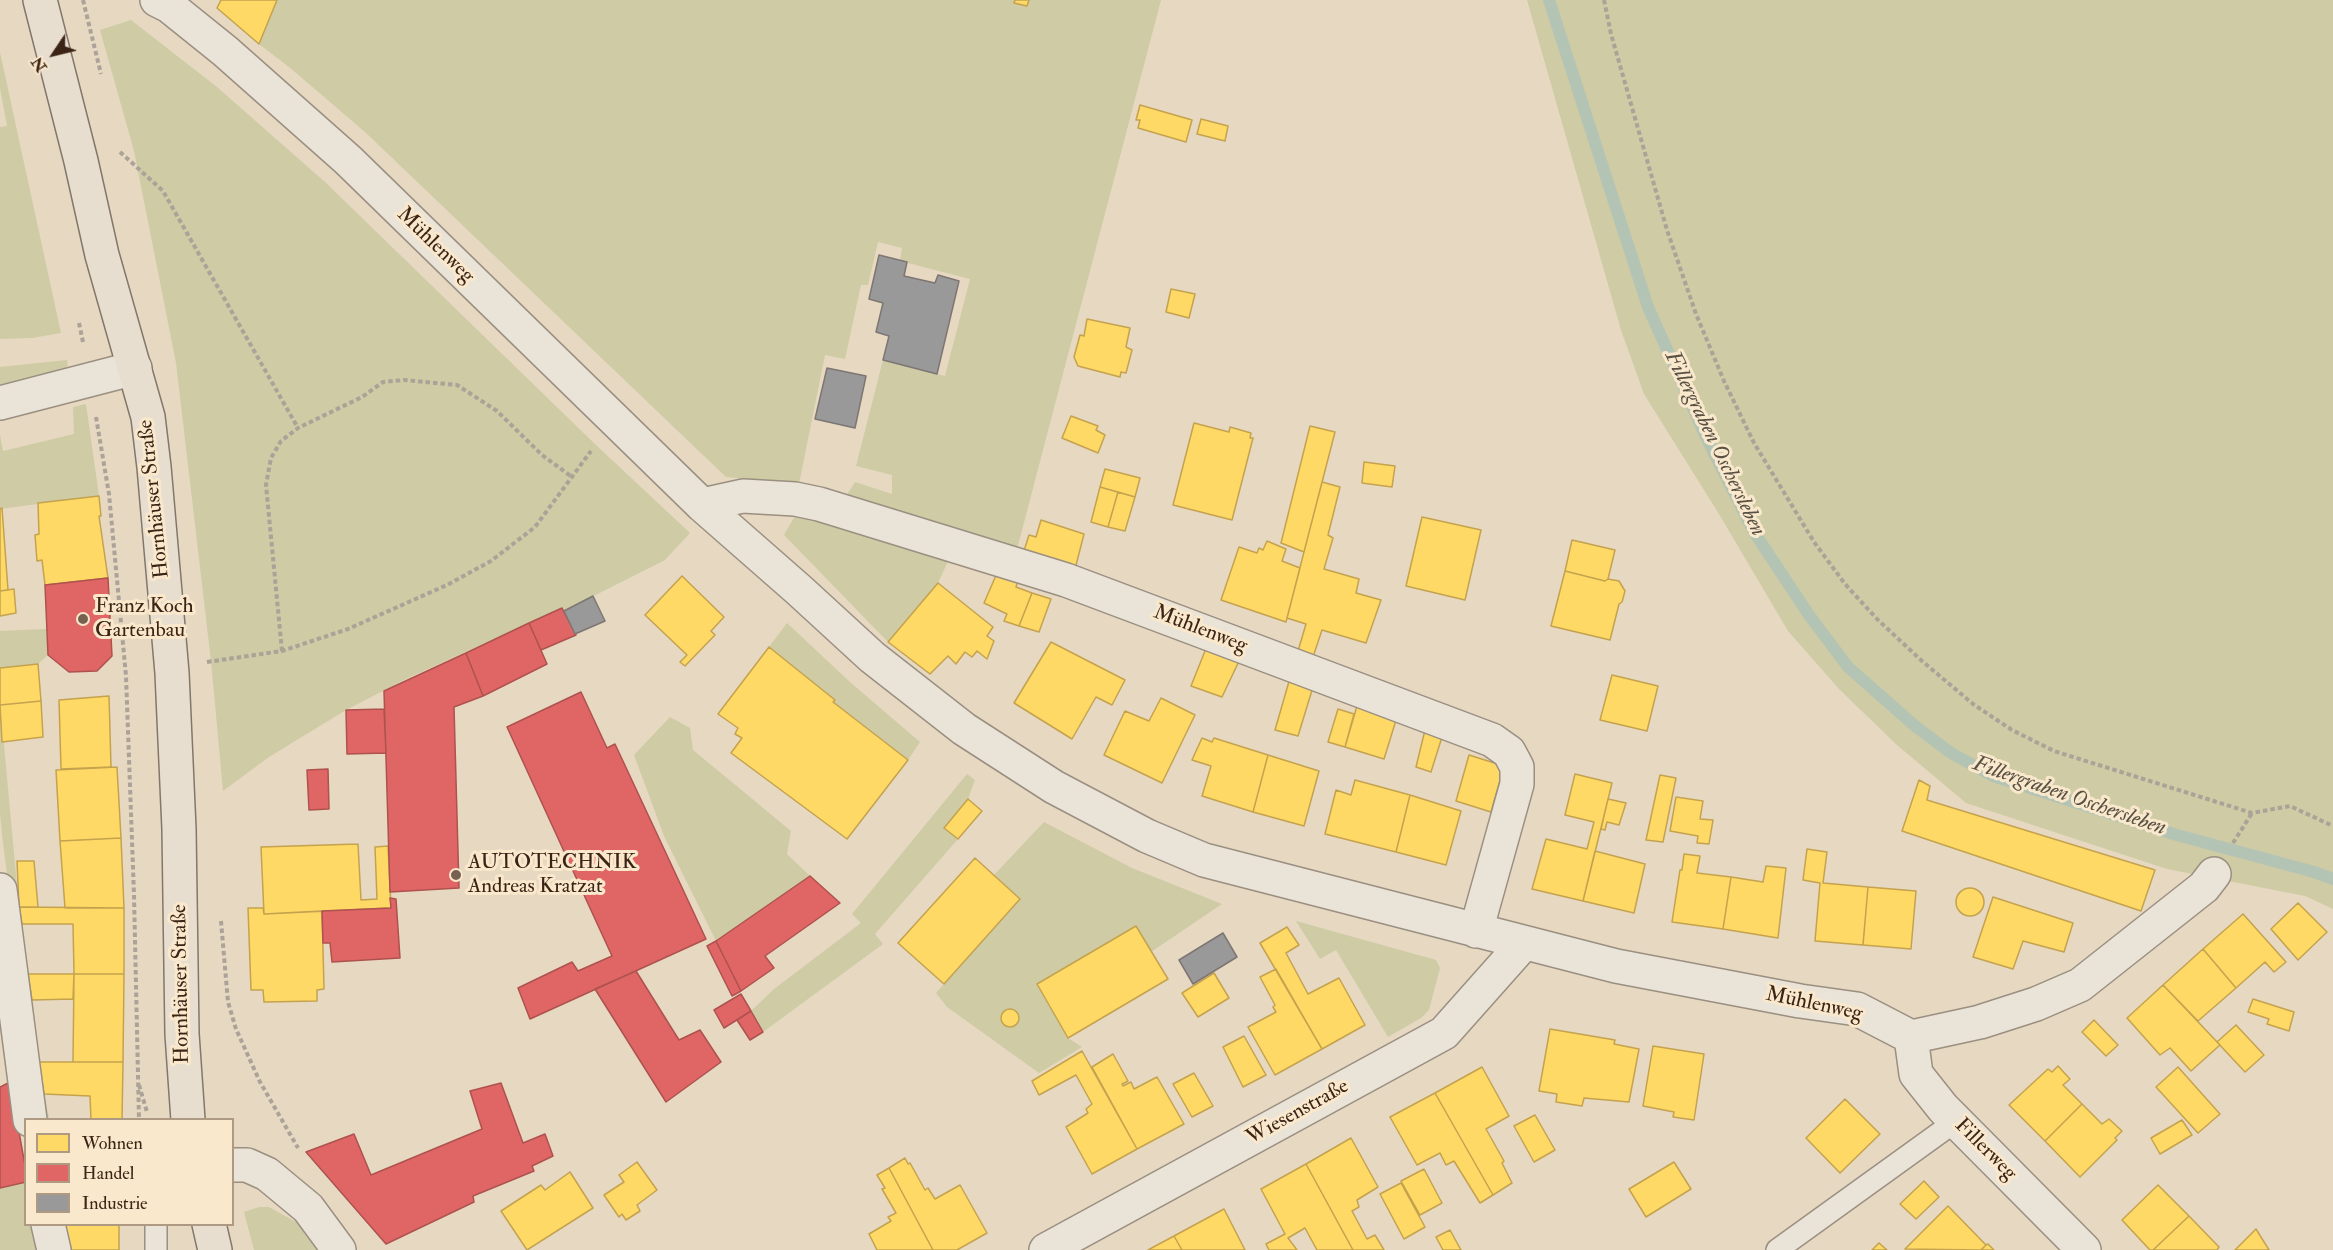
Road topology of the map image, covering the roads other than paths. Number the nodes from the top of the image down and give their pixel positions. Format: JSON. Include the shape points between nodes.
{"nodes":[{"id":1,"x":40,"y":0,"type":"edge"},
{"id":2,"x":158,"y":0,"type":"edge"},
{"id":3,"x":135,"y":368,"type":"junction"},
{"id":4,"x":0,"y":403,"type":"edge"},
{"id":5,"x":702,"y":505,"type":"junction"},
{"id":6,"x":2214,"y":874,"type":"dead end"},
{"id":7,"x":0,"y":891,"type":"edge"},
{"id":8,"x":1476,"y":931,"type":"junction"},
{"id":9,"x":1524,"y":943,"type":"junction"},
{"id":10,"x":1911,"y":1037,"type":"junction"},
{"id":11,"x":30,"y":1118,"type":"edge"},
{"id":12,"x":188,"y":1118,"type":"edge"},
{"id":13,"x":1956,"y":1121,"type":"junction"},
{"id":14,"x":234,"y":1165,"type":"edge"},
{"id":15,"x":48,"y":1226,"type":"edge"},
{"id":16,"x":156,"y":1226,"type":"edge"},
{"id":17,"x":209,"y":1226,"type":"edge"},
{"id":18,"x":54,"y":1250,"type":"edge"},
{"id":19,"x":156,"y":1250,"type":"edge"},
{"id":20,"x":215,"y":1250,"type":"edge"},
{"id":21,"x":339,"y":1250,"type":"edge"},
{"id":22,"x":1047,"y":1250,"type":"edge"},
{"id":23,"x":1777,"y":1250,"type":"edge"},
{"id":24,"x":2084,"y":1250,"type":"edge"}],
"edges":[{"from":1,"to":3,"type":"main road","name":"Hornhäuser Straße","via":[[113,300]]},
{"from":2,"to":5,"type":"street","name":"Mühlenweg","via":[[225,51],[348,160]]},
{"from":3,"to":4,"type":"street"},
{"from":3,"to":12,"type":"main road","name":"Hornhäuser Straße","via":[[148,417],[172,673]]},
{"from":5,"to":8,"type":"street","name":"Mühlenweg","via":[[872,657],[964,729],[1054,787],[1147,836],[1204,860]]},
{"from":5,"to":8,"type":"street","name":"Mühlenweg","via":[[743,495],[819,504],[1066,580],[1492,740],[1509,752],[1517,767],[1517,784]]},
{"from":6,"to":10,"type":"street","via":[[2204,887],[2080,985],[1980,1022]]},
{"from":7,"to":11,"type":"street"},
{"from":8,"to":9,"type":"street","name":"Mühlenweg"},
{"from":9,"to":10,"type":"street","name":"Mühlenweg","via":[[1616,966],[1857,1009]]},
{"from":9,"to":22,"type":"street","name":"Wiesenstraße","via":[[1444,1033]]},
{"from":10,"to":13,"type":"street","name":"Fillerweg","via":[[1916,1074]]},
{"from":13,"to":23,"type":"lane"},
{"from":13,"to":24,"type":"street","name":"Fillerweg"},
{"from":14,"to":21,"type":"street","via":[[247,1165],[267,1174],[308,1208]]},
{"from":15,"to":18,"type":"street"},
{"from":16,"to":19,"type":"lane"},
{"from":17,"to":20,"type":"main road"}]}
